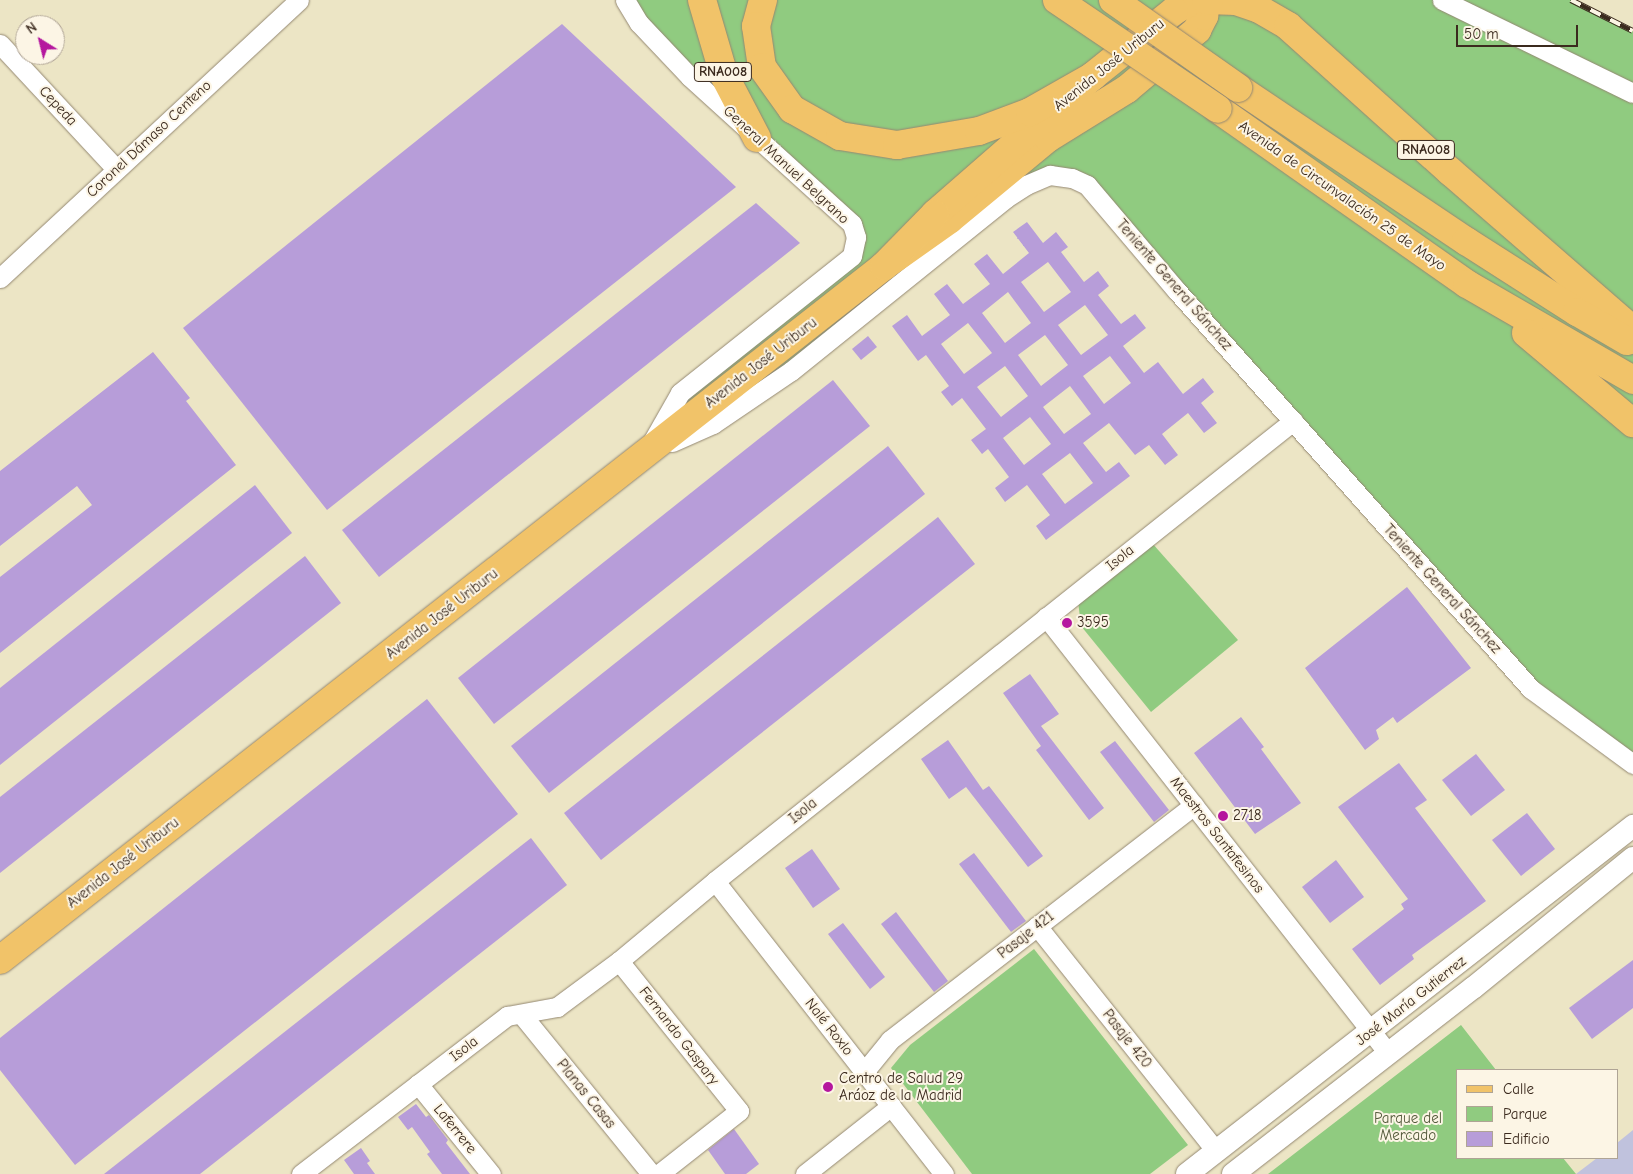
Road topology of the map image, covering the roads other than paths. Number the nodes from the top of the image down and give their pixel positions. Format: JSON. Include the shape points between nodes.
{"nodes":[{"id":1,"x":299,"y":0,"type":"edge"},
{"id":2,"x":625,"y":0,"type":"edge"},
{"id":3,"x":702,"y":0,"type":"edge"},
{"id":4,"x":763,"y":0,"type":"edge"},
{"id":5,"x":1057,"y":0,"type":"edge"},
{"id":6,"x":1112,"y":0,"type":"edge"},
{"id":7,"x":1206,"y":0,"type":"edge"},
{"id":8,"x":1442,"y":0,"type":"edge"},
{"id":9,"x":0,"y":44,"type":"edge"},
{"id":10,"x":1093,"y":76,"type":"junction"},
{"id":11,"x":1633,"y":93,"type":"edge"},
{"id":12,"x":758,"y":138,"type":"junction"},
{"id":13,"x":116,"y":169,"type":"junction"},
{"id":14,"x":884,"y":266,"type":"junction"},
{"id":15,"x":0,"y":278,"type":"edge"},
{"id":16,"x":1467,"y":284,"type":"junction"},
{"id":17,"x":1633,"y":330,"type":"edge"},
{"id":18,"x":1633,"y":344,"type":"edge"},
{"id":19,"x":1633,"y":380,"type":"edge"},
{"id":20,"x":1293,"y":421,"type":"junction"},
{"id":21,"x":1633,"y":423,"type":"edge"},
{"id":22,"x":646,"y":454,"type":"junction"},
{"id":23,"x":1052,"y":624,"type":"junction"},
{"id":24,"x":1633,"y":764,"type":"edge"},
{"id":25,"x":1194,"y":805,"type":"junction"},
{"id":26,"x":1633,"y":826,"type":"edge"},
{"id":27,"x":1633,"y":858,"type":"edge"},
{"id":28,"x":715,"y":880,"type":"junction"},
{"id":29,"x":1037,"y":926,"type":"junction"},
{"id":30,"x":0,"y":960,"type":"edge"},
{"id":31,"x":620,"y":961,"type":"junction"},
{"id":32,"x":522,"y":1015,"type":"junction"},
{"id":33,"x":1371,"y":1032,"type":"junction"},
{"id":34,"x":1388,"y":1053,"type":"junction"},
{"id":35,"x":864,"y":1072,"type":"junction"},
{"id":36,"x":418,"y":1084,"type":"junction"},
{"id":37,"x":891,"y":1106,"type":"junction"},
{"id":38,"x":1216,"y":1151,"type":"junction"},
{"id":39,"x":301,"y":1174,"type":"edge"},
{"id":40,"x":491,"y":1174,"type":"edge"},
{"id":41,"x":651,"y":1174,"type":"edge"},
{"id":42,"x":659,"y":1174,"type":"edge"},
{"id":43,"x":805,"y":1174,"type":"edge"},
{"id":44,"x":944,"y":1174,"type":"edge"},
{"id":45,"x":1187,"y":1174,"type":"edge"},
{"id":46,"x":1233,"y":1174,"type":"edge"}],
"edges":[{"from":1,"to":13,"type":"street","name":"Coronel Dámaso Centeno"},
{"from":2,"to":12,"type":"street","name":"General Manuel Belgrano","via":[[639,23],[690,77]]},
{"from":3,"to":12,"type":"main road","number":"RNA008","via":[[724,75]]},
{"from":4,"to":10,"type":"main road","via":[[756,26],[762,67],[792,109],[840,136],[897,145],[979,131],[1030,112]]},
{"from":5,"to":16,"type":"main road","name":"Avenida de Circunvalación 25 de Mayo","bridge":true},
{"from":6,"to":18,"type":"main road","name":"Avenida de Circunvalación 25 de Mayo","bridge":true,"via":[[1466,241]]},
{"from":7,"to":10,"type":"main road","name":"Avenida José Uriburu","via":[[1188,3],[1174,11]]},
{"from":7,"to":14,"type":"main road","name":"Avenida José Uriburu","via":[[1204,16],[1197,30],[1127,89],[1048,138],[949,220]]},
{"from":7,"to":17,"type":"main road","number":"RNA008","via":[[1236,1],[1260,9],[1288,26]]},
{"from":8,"to":11,"type":"street"},
{"from":9,"to":13,"type":"street","name":"Cepeda"},
{"from":10,"to":14,"type":"main road","name":"Avenida José Uriburu","via":[[936,214]]},
{"from":12,"to":22,"type":"street","name":"General Manuel Belgrano","via":[[852,224],[856,238],[852,256],[680,394]]},
{"from":13,"to":15,"type":"street","name":"Coronel Dámaso Centeno"},
{"from":14,"to":22,"type":"main road","name":"Avenida José Uriburu"},
{"from":16,"to":19,"type":"main road","name":"Avenida de Circunvalación 25 de Mayo"},
{"from":16,"to":21,"type":"main road"},
{"from":20,"to":22,"type":"street","name":"Teniente General Sánchez","via":[[1087,185],[1072,178],[1050,175],[1006,198],[783,376],[713,424]]},
{"from":20,"to":23,"type":"street","name":"Isola"},
{"from":20,"to":24,"type":"street","name":"Teniente General Sánchez","via":[[1531,689]]},
{"from":22,"to":30,"type":"main road","name":"Avenida José Uriburu"},
{"from":23,"to":25,"type":"street","name":"Maestros Santafesinos"},
{"from":23,"to":28,"type":"street","name":"Isola"},
{"from":25,"to":29,"type":"street","name":"Pasaje 421"},
{"from":25,"to":33,"type":"street","name":"Maestros Santafesinos"},
{"from":26,"to":33,"type":"street","name":"José María Gutierrez"},
{"from":27,"to":34,"type":"street","name":"José María Gutierrez"},
{"from":28,"to":31,"type":"street","name":"Isola"},
{"from":28,"to":35,"type":"street","name":"Nalé Roxlo"},
{"from":29,"to":35,"type":"street","name":"Pasaje 421","via":[[890,1040]]},
{"from":29,"to":38,"type":"street","name":"Pasaje 420"},
{"from":31,"to":32,"type":"street","name":"Isola","via":[[557,1008]]},
{"from":31,"to":42,"type":"street","name":"Fernando Gaspary","via":[[739,1111]]},
{"from":32,"to":36,"type":"street","name":"Isola","via":[[507,1016]]},
{"from":32,"to":41,"type":"street","name":"Planas Casas"},
{"from":33,"to":34,"type":"street","name":"Maestros Santafesinos"},
{"from":33,"to":38,"type":"street","name":"José María Gutierrez"},
{"from":34,"to":46,"type":"street","name":"José María Gutierrez"},
{"from":35,"to":37,"type":"street","name":"Nalé Roxlo"},
{"from":36,"to":39,"type":"street","name":"Isola"},
{"from":36,"to":40,"type":"street","name":"Laferrere"},
{"from":37,"to":43,"type":"street"},
{"from":37,"to":44,"type":"street","name":"Nalé Roxlo"},
{"from":38,"to":45,"type":"street","name":"José María Gutierrez"}]}
